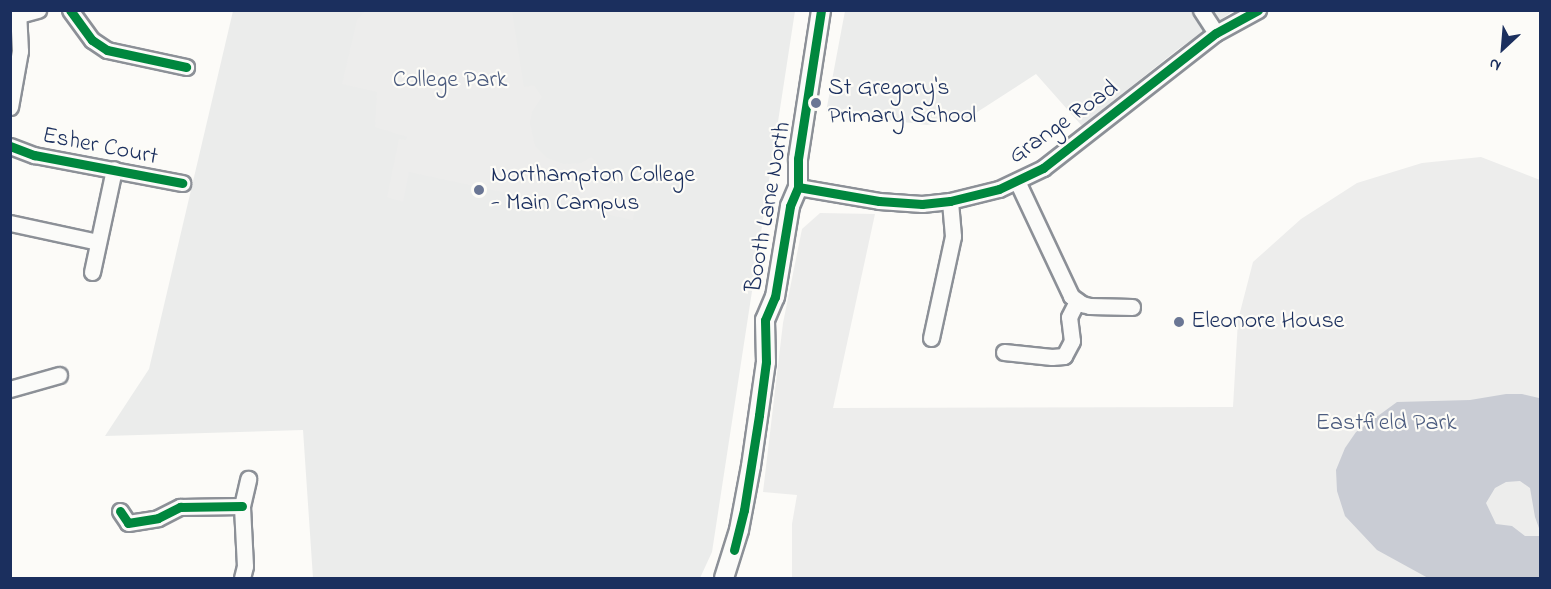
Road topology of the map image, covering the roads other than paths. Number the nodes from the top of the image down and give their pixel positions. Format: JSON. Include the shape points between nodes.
{"nodes":[{"id":1,"x":38,"y":10,"type":"edge"},
{"id":2,"x":70,"y":10,"type":"edge"},
{"id":3,"x":821,"y":10,"type":"edge"},
{"id":4,"x":1202,"y":10,"type":"edge"},
{"id":5,"x":1258,"y":10,"type":"edge"},
{"id":6,"x":18,"y":13,"type":"edge"},
{"id":7,"x":1216,"y":33,"type":"junction"},
{"id":8,"x":186,"y":67,"type":"dead end"},
{"id":9,"x":10,"y":107,"type":"edge"},
{"id":10,"x":10,"y":146,"type":"edge"},
{"id":11,"x":114,"y":170,"type":"junction"},
{"id":12,"x":1017,"y":181,"type":"junction"},
{"id":13,"x":182,"y":183,"type":"dead end"},
{"id":14,"x":798,"y":188,"type":"junction"},
{"id":15,"x":950,"y":201,"type":"junction"},
{"id":16,"x":10,"y":223,"type":"edge"},
{"id":17,"x":98,"y":243,"type":"junction"},
{"id":18,"x":92,"y":272,"type":"dead end"},
{"id":19,"x":1077,"y":301,"type":"junction"},
{"id":20,"x":1132,"y":307,"type":"dead end"},
{"id":21,"x":931,"y":338,"type":"dead end"},
{"id":22,"x":1004,"y":352,"type":"dead end"},
{"id":23,"x":59,"y":375,"type":"dead end"},
{"id":24,"x":10,"y":389,"type":"edge"},
{"id":25,"x":249,"y":479,"type":"dead end"},
{"id":26,"x":242,"y":506,"type":"junction"},
{"id":27,"x":120,"y":511,"type":"dead end"},
{"id":28,"x":242,"y":579,"type":"edge"},
{"id":29,"x":724,"y":579,"type":"edge"}],
"edges":[{"from":1,"to":6,"type":"street"},
{"from":2,"to":8,"type":"street","via":[[99,46]]},
{"from":3,"to":14,"type":"street","name":"Booth Lane North","via":[[798,159]]},
{"from":4,"to":7,"type":"street"},
{"from":5,"to":7,"type":"street","name":"Grange Road"},
{"from":6,"to":9,"type":"street","via":[[20,51]]},
{"from":7,"to":12,"type":"street","name":"Grange Road","via":[[1066,152]]},
{"from":10,"to":11,"type":"street","name":"Esher Court","via":[[34,155]]},
{"from":11,"to":13,"type":"street","name":"Esher Court"},
{"from":11,"to":17,"type":"street","name":"Esher Court"},
{"from":12,"to":15,"type":"street","name":"Grange Road"},
{"from":12,"to":19,"type":"street","via":[[1067,288]]},
{"from":14,"to":15,"type":"street","name":"Grange Road","via":[[894,202]]},
{"from":14,"to":29,"type":"street","name":"Booth Lane North","via":[[790,206],[775,297],[765,320],[766,362],[751,466],[739,530]]},
{"from":15,"to":21,"type":"street","via":[[953,236]]},
{"from":16,"to":17,"type":"street"},
{"from":17,"to":18,"type":"street","name":"Esher Court"},
{"from":19,"to":20,"type":"street","via":[[1090,306]]},
{"from":19,"to":22,"type":"street","via":[[1069,317],[1072,341],[1064,356]]},
{"from":23,"to":24,"type":"street"},
{"from":25,"to":26,"type":"street"},
{"from":26,"to":27,"type":"street","via":[[180,507],[158,518],[128,523]]},
{"from":26,"to":28,"type":"street"}]}
